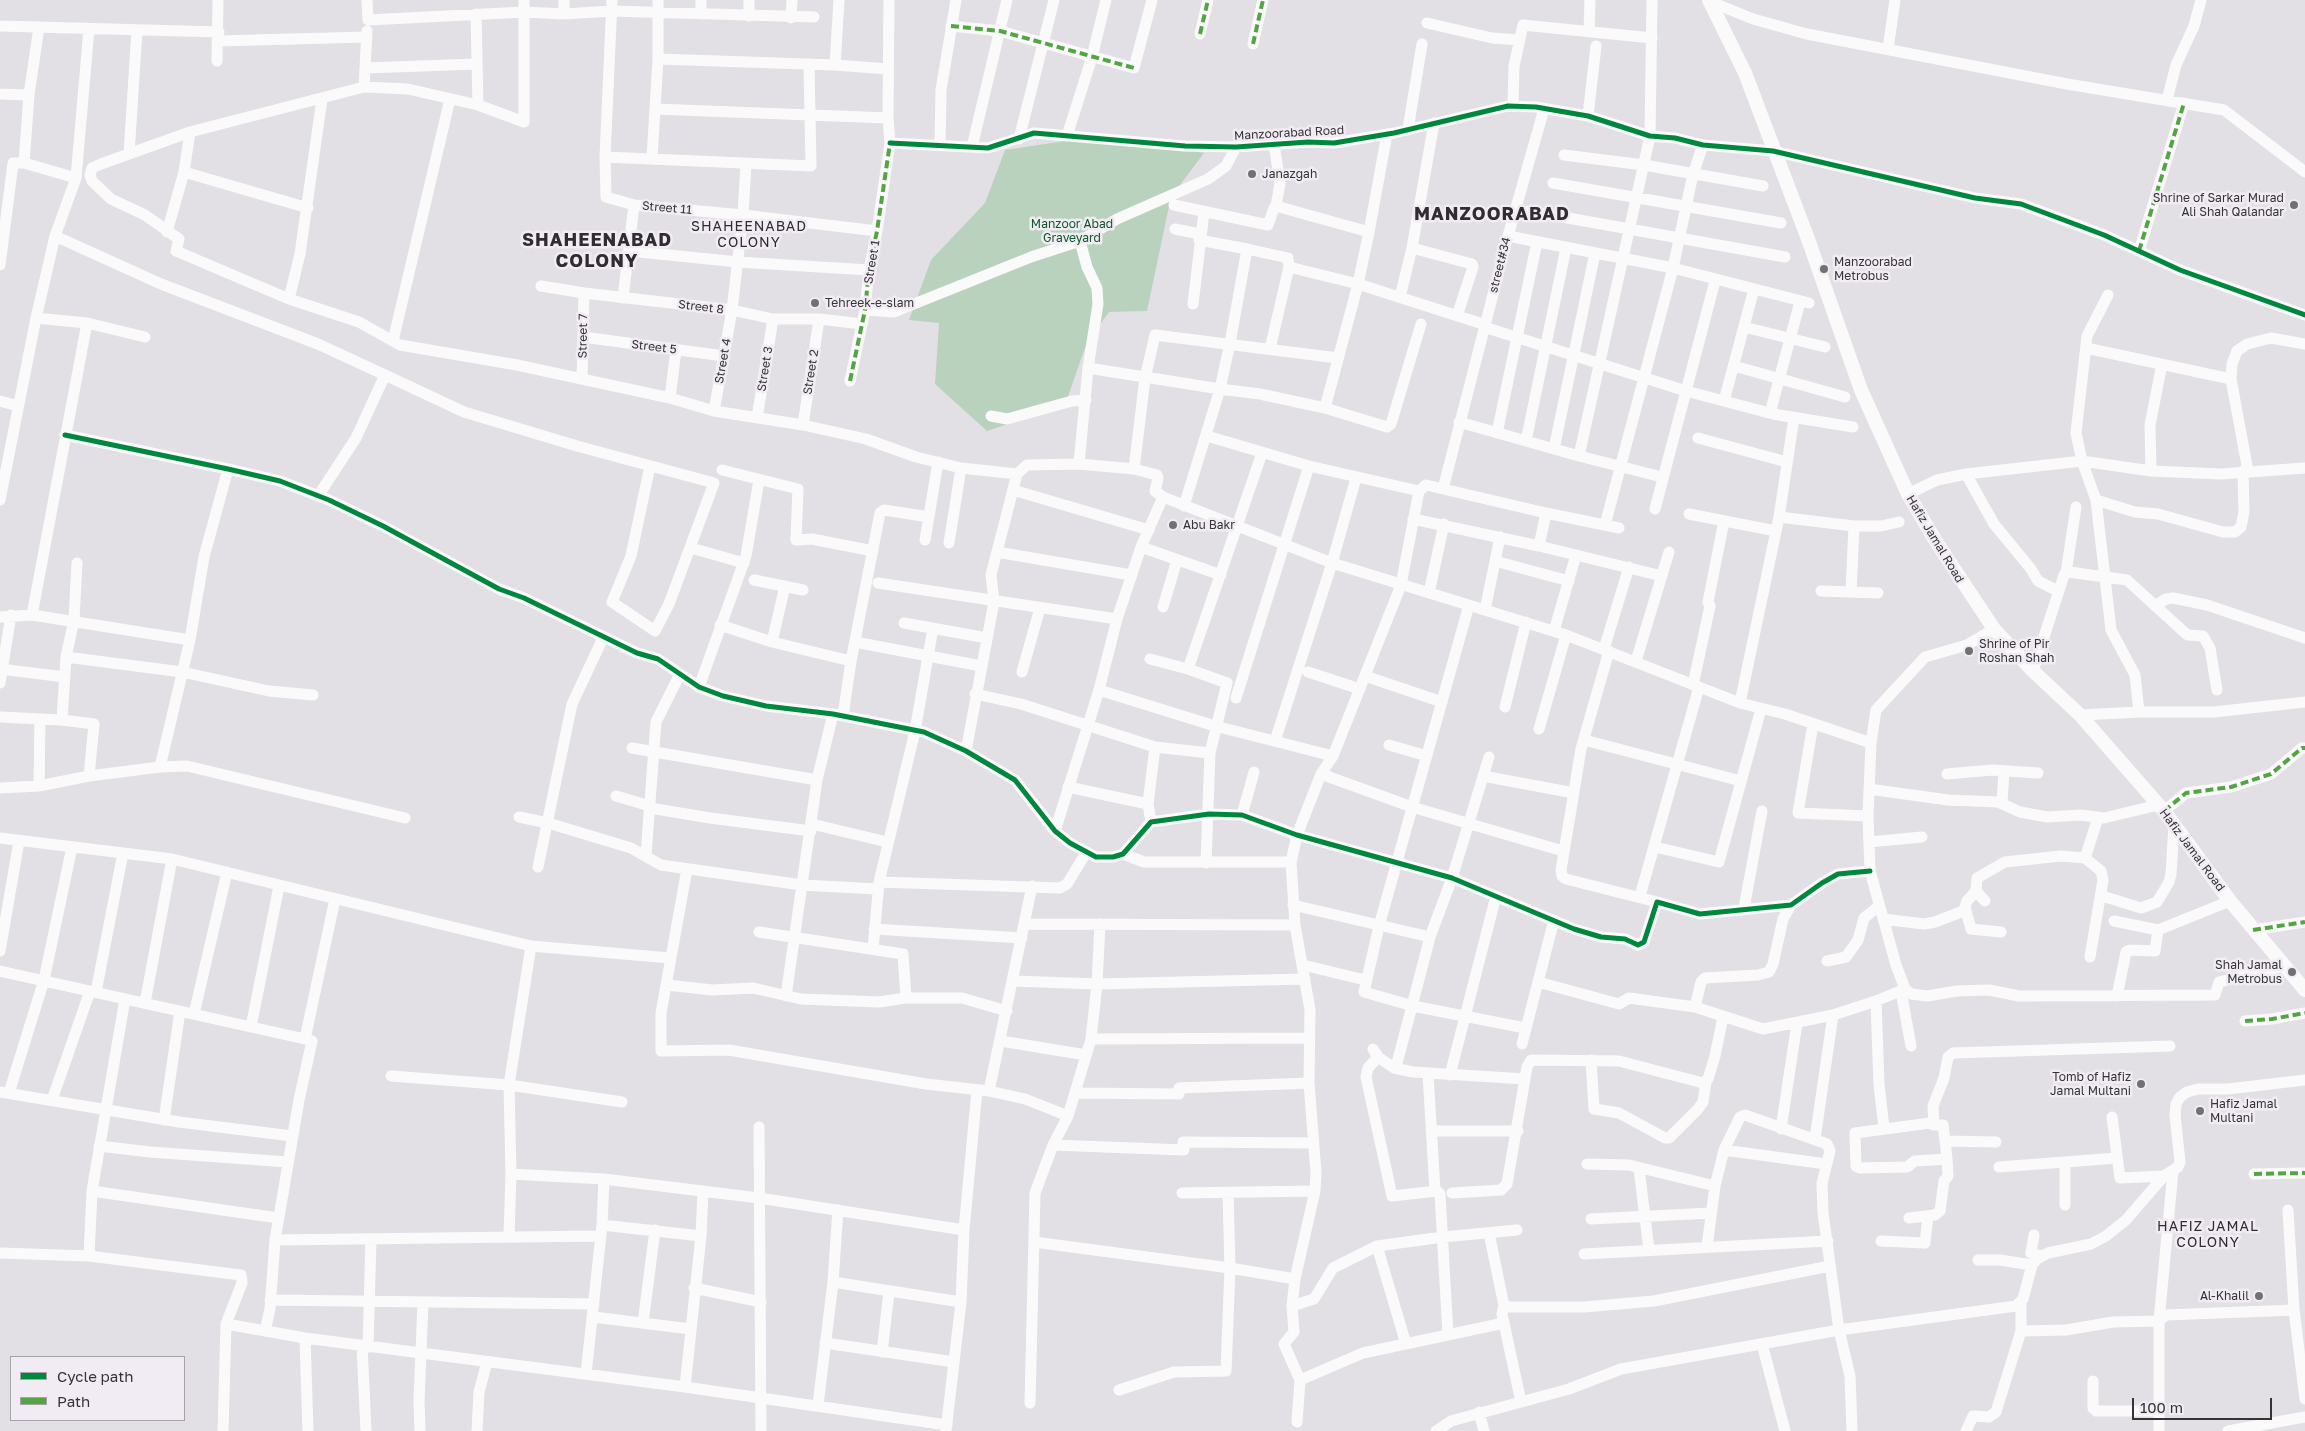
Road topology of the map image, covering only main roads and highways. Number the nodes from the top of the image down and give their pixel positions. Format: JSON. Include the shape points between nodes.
{"nodes":[{"id":1,"x":1710,"y":1,"type":"edge"},
{"id":2,"x":2305,"y":990,"type":"edge"}],
"edges":[{"from":1,"to":2,"type":"main road","name":"Hafiz Jamal Road","via":[[1745,73],[1861,390],[1908,494],[1962,585],[1994,629],[2080,715],[2161,808],[2230,901]]}]}
